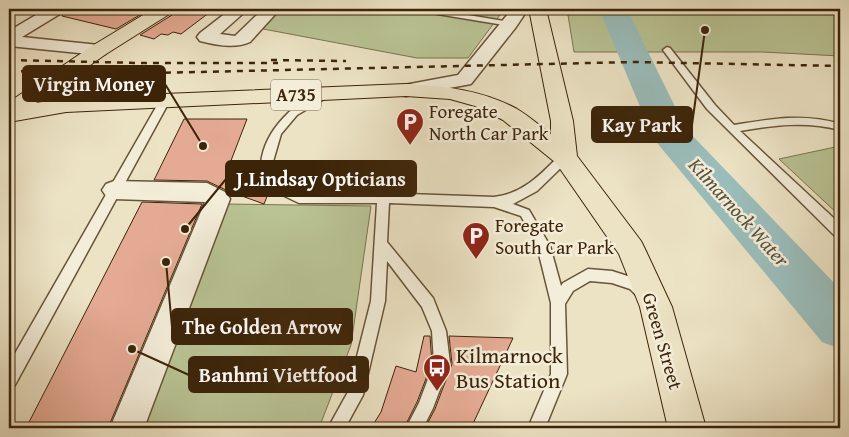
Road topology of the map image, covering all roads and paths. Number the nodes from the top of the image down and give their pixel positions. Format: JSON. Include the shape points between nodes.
{"nodes":[{"id":1,"x":57,"y":9,"type":"edge"},
{"id":2,"x":164,"y":9,"type":"edge"},
{"id":3,"x":240,"y":9,"type":"edge"},
{"id":4,"x":272,"y":9,"type":"edge"},
{"id":5,"x":419,"y":9,"type":"edge"},
{"id":6,"x":520,"y":9,"type":"edge"},
{"id":7,"x":538,"y":9,"type":"edge"},
{"id":8,"x":510,"y":24,"type":"junction"},
{"id":9,"x":9,"y":40,"type":"edge"},
{"id":10,"x":99,"y":50,"type":"junction"},
{"id":11,"x":668,"y":50,"type":"dead end"},
{"id":12,"x":406,"y":90,"type":"junction"},
{"id":13,"x":328,"y":93,"type":"junction"},
{"id":14,"x":164,"y":102,"type":"junction"},
{"id":15,"x":9,"y":113,"type":"edge"},
{"id":16,"x":840,"y":127,"type":"edge"},
{"id":17,"x":732,"y":129,"type":"junction"},
{"id":18,"x":566,"y":156,"type":"junction"},
{"id":19,"x":375,"y":176,"type":"dead end"},
{"id":20,"x":114,"y":190,"type":"junction"},
{"id":21,"x":378,"y":198,"type":"junction"},
{"id":22,"x":494,"y":202,"type":"junction"},
{"id":23,"x":840,"y":232,"type":"edge"},
{"id":24,"x":381,"y":244,"type":"junction"},
{"id":25,"x":558,"y":303,"type":"junction"},
{"id":26,"x":656,"y":307,"type":"junction"},
{"id":27,"x":9,"y":379,"type":"edge"},
{"id":28,"x":126,"y":428,"type":"edge"},
{"id":29,"x":336,"y":428,"type":"edge"},
{"id":30,"x":414,"y":428,"type":"edge"},
{"id":31,"x":537,"y":428,"type":"edge"},
{"id":32,"x":687,"y":428,"type":"edge"}],
"edges":[{"from":1,"to":9,"type":"street"},
{"from":2,"to":10,"type":"main road","number":"A735"},
{"from":3,"to":4,"type":"street","via":[[206,36],[238,41]]},
{"from":5,"to":8,"type":"lane"},
{"from":6,"to":8,"type":"street"},
{"from":7,"to":18,"type":"main road","number":"A735","via":[[562,121]]},
{"from":8,"to":12,"type":"street","via":[[464,80]]},
{"from":9,"to":10,"type":"street"},
{"from":10,"to":15,"type":"main road","number":"A735"},
{"from":11,"to":17,"type":"lane"},
{"from":12,"to":13,"type":"main road","number":"A735"},
{"from":12,"to":18,"type":"main road","number":"A735","via":[[450,93],[483,101],[511,116]]},
{"from":13,"to":14,"type":"main road","number":"A735"},
{"from":13,"to":21,"type":"lane","via":[[293,113],[276,133],[266,165],[274,186],[299,198]]},
{"from":14,"to":15,"type":"main road","number":"A735","via":[[66,105]]},
{"from":14,"to":20,"type":"lane"},
{"from":16,"to":17,"type":"lane","via":[[811,121]]},
{"from":17,"to":23,"type":"lane"},
{"from":18,"to":22,"type":"lane","via":[[533,188],[511,200]]},
{"from":18,"to":26,"type":"main road","name":"Green Street","number":"A735","via":[[631,250]]},
{"from":19,"to":21,"type":"lane"},
{"from":20,"to":27,"type":"lane"},
{"from":20,"to":28,"type":"street","via":[[207,192],[218,199]]},
{"from":21,"to":22,"type":"lane"},
{"from":21,"to":24,"type":"lane"},
{"from":22,"to":25,"type":"lane","via":[[525,213],[543,246]]},
{"from":24,"to":29,"type":"lane","via":[[378,301],[355,395]]},
{"from":24,"to":30,"type":"lane","via":[[428,303],[439,330],[442,363]]},
{"from":25,"to":26,"type":"lane","via":[[568,287],[588,275],[612,277],[635,284]]},
{"from":25,"to":31,"type":"lane","via":[[559,374]]},
{"from":26,"to":32,"type":"main road","name":"Green Street","number":"A735"}]}
